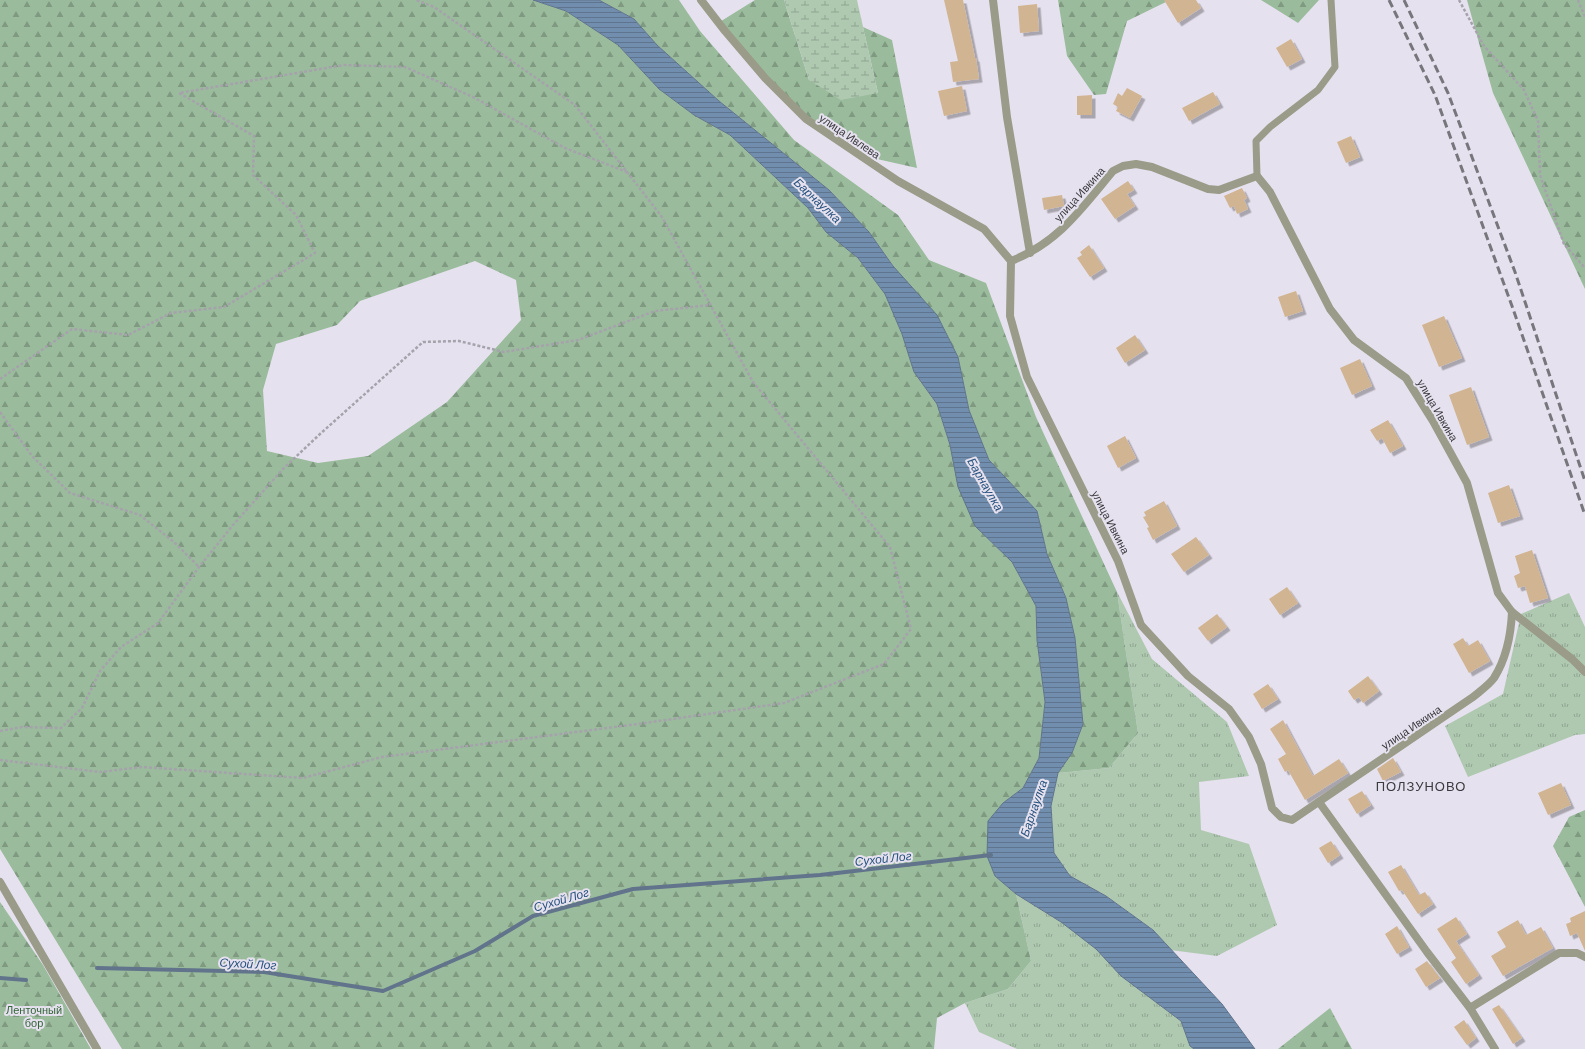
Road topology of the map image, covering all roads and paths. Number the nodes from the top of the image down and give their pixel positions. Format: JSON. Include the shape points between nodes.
{"nodes":[{"id":1,"x":416,"y":0,"type":"edge"},
{"id":2,"x":701,"y":0,"type":"edge"},
{"id":3,"x":993,"y":0,"type":"edge"},
{"id":4,"x":1331,"y":0,"type":"edge"},
{"id":5,"x":1459,"y":0,"type":"edge"},
{"id":6,"x":1578,"y":0,"type":"edge"},
{"id":7,"x":1585,"y":17,"type":"edge"},
{"id":8,"x":627,"y":172,"type":"junction"},
{"id":9,"x":1257,"y":176,"type":"junction"},
{"id":10,"x":1030,"y":254,"type":"junction"},
{"id":11,"x":1011,"y":261,"type":"junction"},
{"id":12,"x":1585,"y":268,"type":"edge"},
{"id":13,"x":710,"y":305,"type":"junction"},
{"id":14,"x":0,"y":379,"type":"edge"},
{"id":15,"x":0,"y":412,"type":"edge"},
{"id":16,"x":199,"y":567,"type":"junction"},
{"id":17,"x":1512,"y":612,"type":"junction"},
{"id":18,"x":1585,"y":672,"type":"edge"},
{"id":19,"x":0,"y":731,"type":"edge"},
{"id":20,"x":0,"y":760,"type":"edge"},
{"id":21,"x":1320,"y":802,"type":"junction"},
{"id":22,"x":0,"y":882,"type":"edge"},
{"id":23,"x":1585,"y":957,"type":"edge"},
{"id":24,"x":1470,"y":1008,"type":"junction"},
{"id":25,"x":97,"y":1049,"type":"edge"},
{"id":26,"x":1495,"y":1049,"type":"edge"}],
"edges":[{"from":1,"to":8,"type":"path","via":[[434,7],[575,105]]},
{"from":2,"to":11,"type":"street","name":"улица Ивлева","via":[[765,78],[806,119],[898,181],[984,229]]},
{"from":3,"to":10,"type":"street","via":[[1007,117]]},
{"from":4,"to":9,"type":"lane","via":[[1335,67],[1318,90],[1256,141]]},
{"from":5,"to":12,"type":"path","via":[[1484,46],[1524,90],[1538,121],[1540,176],[1564,244]]},
{"from":6,"to":7,"type":"path"},
{"from":8,"to":13,"type":"path","via":[[662,217]]},
{"from":8,"to":14,"type":"path","via":[[564,148],[473,97],[405,67],[344,65],[179,93],[254,136],[253,175],[296,215],[315,253],[224,307],[171,313],[128,335],[72,329]]},
{"from":9,"to":10,"type":"street","name":"улица Ивкина","via":[[1219,190],[1208,189],[1152,167],[1136,164],[1123,166],[1114,171],[1067,226]]},
{"from":9,"to":17,"type":"street","name":"улица Ивкина","via":[[1270,192],[1330,309],[1354,340],[1406,378],[1433,421],[1467,484],[1498,593]]},
{"from":10,"to":11,"type":"street","name":"улица Ивкина"},
{"from":11,"to":21,"type":"street","name":"улица Ивкина","via":[[1010,316],[1027,377],[1118,561],[1141,625],[1188,676],[1229,709],[1249,737],[1261,764],[1272,808],[1281,817],[1292,820]]},
{"from":13,"to":16,"type":"path","via":[[655,311],[578,340],[504,352],[459,341],[423,342],[283,469]]},
{"from":13,"to":20,"type":"path","via":[[753,382],[890,547],[910,629],[884,664],[784,703],[382,757],[303,778],[142,767],[100,772]]},
{"from":15,"to":16,"type":"path","via":[[32,456],[70,493],[140,514]]},
{"from":16,"to":19,"type":"path","via":[[158,623],[121,647],[100,671],[82,708],[61,728]]},
{"from":17,"to":18,"type":"street","name":"улица Ивкина"},
{"from":17,"to":21,"type":"street","name":"улица Ивкина","via":[[1506,648],[1493,679],[1473,697]]},
{"from":21,"to":24,"type":"street"},
{"from":22,"to":25,"type":"street"},
{"from":23,"to":24,"type":"street","via":[[1577,953],[1559,953]]},
{"from":24,"to":26,"type":"street"}]}
